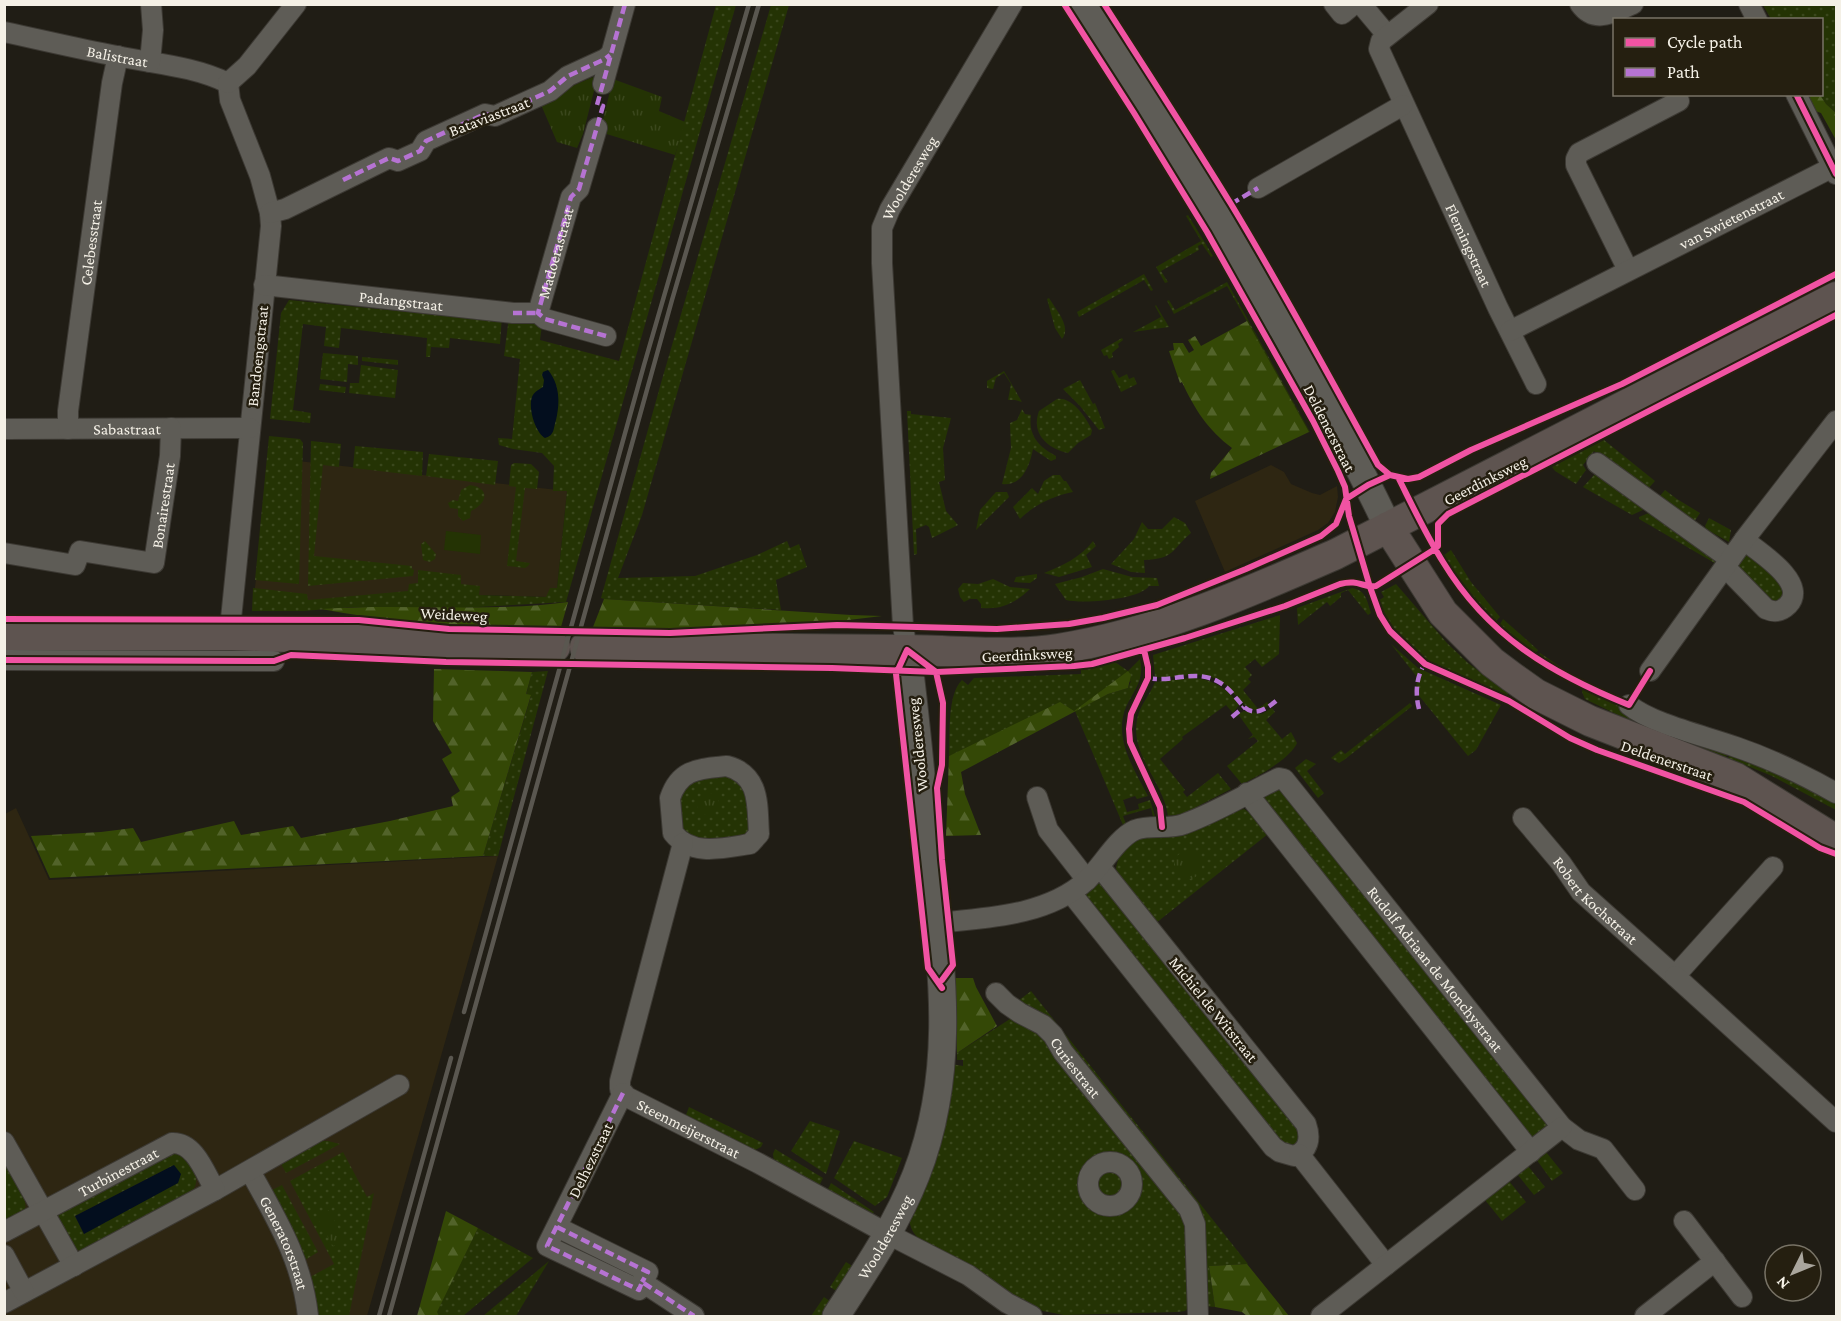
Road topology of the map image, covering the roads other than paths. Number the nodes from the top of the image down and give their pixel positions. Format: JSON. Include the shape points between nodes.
{"nodes":[{"id":1,"x":151,"y":4,"type":"edge"},
{"id":2,"x":296,"y":4,"type":"edge"},
{"id":3,"x":625,"y":4,"type":"edge"},
{"id":4,"x":1012,"y":4,"type":"edge"},
{"id":5,"x":1084,"y":4,"type":"edge"},
{"id":6,"x":1334,"y":4,"type":"edge"},
{"id":7,"x":1354,"y":4,"type":"edge"},
{"id":8,"x":1361,"y":4,"type":"edge"},
{"id":9,"x":1428,"y":4,"type":"edge"},
{"id":10,"x":1580,"y":4,"type":"edge"},
{"id":11,"x":1633,"y":4,"type":"edge"},
{"id":12,"x":1749,"y":4,"type":"edge"},
{"id":13,"x":1756,"y":18,"type":"edge"},
{"id":14,"x":4,"y":32,"type":"edge"},
{"id":15,"x":1387,"y":35,"type":"junction"},
{"id":16,"x":610,"y":55,"type":"junction"},
{"id":17,"x":118,"y":56,"type":"junction"},
{"id":18,"x":150,"y":62,"type":"junction"},
{"id":19,"x":228,"y":83,"type":"junction"},
{"id":20,"x":603,"y":84,"type":"dead end"},
{"id":21,"x":1797,"y":96,"type":"edge"},
{"id":22,"x":1679,"y":101,"type":"dead end"},
{"id":23,"x":1403,"y":105,"type":"junction"},
{"id":24,"x":597,"y":128,"type":"dead end"},
{"id":25,"x":1835,"y":170,"type":"edge"},
{"id":26,"x":1258,"y":188,"type":"dead end"},
{"id":27,"x":270,"y":213,"type":"junction"},
{"id":28,"x":1628,"y":270,"type":"junction"},
{"id":29,"x":264,"y":285,"type":"junction"},
{"id":30,"x":1836,"y":297,"type":"edge"},
{"id":31,"x":538,"y":313,"type":"junction"},
{"id":32,"x":1510,"y":331,"type":"junction"},
{"id":33,"x":606,"y":336,"type":"dead end"},
{"id":34,"x":1536,"y":384,"type":"dead end"},
{"id":35,"x":1836,"y":424,"type":"edge"},
{"id":36,"x":250,"y":428,"type":"junction"},
{"id":37,"x":4,"y":429,"type":"edge"},
{"id":38,"x":68,"y":429,"type":"junction"},
{"id":39,"x":171,"y":429,"type":"junction"},
{"id":40,"x":1597,"y":463,"type":"dead end"},
{"id":41,"x":1388,"y":527,"type":"junction"},
{"id":42,"x":1744,"y":540,"type":"junction"},
{"id":43,"x":4,"y":553,"type":"edge"},
{"id":44,"x":1727,"y":563,"type":"junction"},
{"id":45,"x":4,"y":635,"type":"edge"},
{"id":46,"x":232,"y":635,"type":"junction"},
{"id":47,"x":555,"y":647,"type":"dead end"},
{"id":48,"x":585,"y":647,"type":"dead end"},
{"id":49,"x":907,"y":650,"type":"junction"},
{"id":50,"x":4,"y":660,"type":"edge"},
{"id":51,"x":274,"y":661,"type":"dead end"},
{"id":52,"x":1650,"y":671,"type":"dead end"},
{"id":53,"x":1629,"y":705,"type":"dead end"},
{"id":54,"x":1736,"y":778,"type":"junction"},
{"id":55,"x":1247,"y":793,"type":"junction"},
{"id":56,"x":1835,"y":796,"type":"edge"},
{"id":57,"x":1036,"y":797,"type":"dead end"},
{"id":58,"x":1523,"y":818,"type":"dead end"},
{"id":59,"x":1836,"y":840,"type":"edge"},
{"id":60,"x":683,"y":843,"type":"junction"},
{"id":61,"x":1773,"y":867,"type":"dead end"},
{"id":62,"x":1093,"y":873,"type":"junction"},
{"id":63,"x":1071,"y":893,"type":"junction"},
{"id":64,"x":936,"y":924,"type":"junction"},
{"id":65,"x":1675,"y":976,"type":"junction"},
{"id":66,"x":996,"y":993,"type":"dead end"},
{"id":67,"x":399,"y":1085,"type":"dead end"},
{"id":68,"x":623,"y":1093,"type":"junction"},
{"id":69,"x":1836,"y":1122,"type":"edge"},
{"id":70,"x":1562,"y":1127,"type":"junction"},
{"id":71,"x":4,"y":1142,"type":"edge"},
{"id":72,"x":1531,"y":1152,"type":"junction"},
{"id":73,"x":1299,"y":1154,"type":"junction"},
{"id":74,"x":1146,"y":1155,"type":"junction"},
{"id":75,"x":1127,"y":1170,"type":"dead end"},
{"id":76,"x":250,"y":1171,"type":"junction"},
{"id":77,"x":215,"y":1190,"type":"junction"},
{"id":78,"x":1635,"y":1190,"type":"dead end"},
{"id":79,"x":43,"y":1212,"type":"junction"},
{"id":80,"x":1684,"y":1221,"type":"dead end"},
{"id":81,"x":4,"y":1232,"type":"edge"},
{"id":82,"x":888,"y":1234,"type":"junction"},
{"id":83,"x":4,"y":1255,"type":"edge"},
{"id":84,"x":1715,"y":1261,"type":"junction"},
{"id":85,"x":1386,"y":1265,"type":"junction"},
{"id":86,"x":74,"y":1266,"type":"junction"},
{"id":87,"x":24,"y":1292,"type":"junction"},
{"id":88,"x":1742,"y":1297,"type":"dead end"},
{"id":89,"x":4,"y":1303,"type":"edge"},
{"id":90,"x":308,"y":1317,"type":"edge"},
{"id":91,"x":694,"y":1317,"type":"edge"},
{"id":92,"x":836,"y":1317,"type":"edge"},
{"id":93,"x":1032,"y":1317,"type":"edge"},
{"id":94,"x":1198,"y":1317,"type":"edge"},
{"id":95,"x":1322,"y":1317,"type":"edge"},
{"id":96,"x":1645,"y":1317,"type":"edge"}],
"edges":[{"from":1,"to":18,"type":"street"},
{"from":2,"to":19,"type":"street","via":[[247,66]]},
{"from":3,"to":16,"type":"street"},
{"from":4,"to":49,"type":"street","name":"Woolderesweg","via":[[882,228],[898,556]]},
{"from":5,"to":41,"type":"street","name":"Deldenerstraat","via":[[1240,252],[1336,423]]},
{"from":6,"to":7,"type":"street","via":[[1342,14]]},
{"from":8,"to":15,"type":"street"},
{"from":9,"to":15,"type":"street"},
{"from":10,"to":11,"type":"street","via":[[1598,17]]},
{"from":12,"to":13,"type":"street"},
{"from":14,"to":17,"type":"street","name":"Balistraat"},
{"from":15,"to":23,"type":"street","name":"Flemingstraat","via":[[1379,49]]},
{"from":16,"to":20,"type":"street"},
{"from":16,"to":27,"type":"street","name":"Bataviastraat","via":[[568,76],[550,91],[495,116],[485,114],[426,141],[420,151],[398,161],[389,158]]},
{"from":17,"to":18,"type":"street","name":"Balistraat"},
{"from":17,"to":38,"type":"street","name":"Celebesstraat"},
{"from":18,"to":19,"type":"street","name":"Balistraat","via":[[184,67]]},
{"from":19,"to":27,"type":"street","name":"Bandoengstraat","via":[[230,100]]},
{"from":21,"to":25,"type":"street"},
{"from":22,"to":28,"type":"street","via":[[1579,153],[1576,159]]},
{"from":23,"to":26,"type":"street"},
{"from":23,"to":32,"type":"street","name":"Flemingstraat"},
{"from":24,"to":31,"type":"street","name":"Madoerastraat","via":[[579,189],[571,197]]},
{"from":25,"to":28,"type":"street","name":"van Swietenstraat"},
{"from":27,"to":29,"type":"street","name":"Bandoengstraat"},
{"from":28,"to":32,"type":"street","name":"van Swietenstraat"},
{"from":29,"to":31,"type":"street","name":"Padangstraat"},
{"from":29,"to":36,"type":"street","name":"Bandoengstraat"},
{"from":30,"to":41,"type":"main road","name":"Geerdinksweg"},
{"from":31,"to":33,"type":"street","name":"Madoerastraat","via":[[545,319]]},
{"from":32,"to":34,"type":"street","name":"Flemingstraat"},
{"from":35,"to":42,"type":"street"},
{"from":36,"to":39,"type":"street","name":"Sabastraat"},
{"from":36,"to":46,"type":"street","name":"Bandoengstraat"},
{"from":37,"to":38,"type":"street","name":"Sabastraat"},
{"from":38,"to":39,"type":"street","name":"Sabastraat"},
{"from":39,"to":43,"type":"street","name":"Bonairestraat","via":[[154,562],[80,551],[75,565]]},
{"from":40,"to":44,"type":"street"},
{"from":41,"to":49,"type":"main road","name":"Geerdinksweg","via":[[1275,581],[1150,627],[1077,646],[995,654]]},
{"from":41,"to":54,"type":"main road","name":"Deldenerstraat","via":[[1443,613],[1512,677],[1536,694],[1590,721]]},
{"from":42,"to":44,"type":"street"},
{"from":42,"to":44,"type":"street","via":[[1790,580],[1794,591],[1788,605],[1773,612],[1766,609]]},
{"from":44,"to":52,"type":"street"},
{"from":45,"to":46,"type":"main road","name":"Weideweg"},
{"from":46,"to":47,"type":"main road","name":"Weideweg"},
{"from":48,"to":49,"type":"main road"},
{"from":49,"to":64,"type":"street","name":"Woolderesweg"},
{"from":50,"to":51,"type":"street"},
{"from":53,"to":56,"type":"street","name":"Deldenerstraat","via":[[1646,716],[1791,769]]},
{"from":54,"to":56,"type":"main road","name":"Deldenerstraat"},
{"from":54,"to":59,"type":"main road","name":"Deldenerstraat"},
{"from":55,"to":62,"type":"street","via":[[1182,826],[1133,831]]},
{"from":55,"to":70,"type":"street","name":"Rudolf Adriaan de Monchystraat","via":[[1284,779]]},
{"from":55,"to":72,"type":"street"},
{"from":57,"to":62,"type":"street","name":"Michiel de Witstraat","via":[[1048,830]]},
{"from":58,"to":65,"type":"street","name":"Robert Kochstraat","via":[[1581,892]]},
{"from":60,"to":60,"type":"street","via":[[704,850],[756,840],[759,834],[753,784],[727,766],[696,769],[685,776],[670,798],[673,833]]},
{"from":60,"to":68,"type":"street","name":"Steenmeijerstraat","via":[[620,1081]]},
{"from":61,"to":65,"type":"street"},
{"from":62,"to":63,"type":"street"},
{"from":62,"to":73,"type":"street","name":"Michiel de Witstraat","via":[[1306,1124],[1310,1139]]},
{"from":63,"to":64,"type":"street","via":[[1014,914]]},
{"from":63,"to":73,"type":"street","via":[[1273,1147],[1286,1155]]},
{"from":64,"to":82,"type":"street","name":"Woolderesweg","via":[[944,1033],[940,1081],[917,1174]]},
{"from":65,"to":69,"type":"street","name":"Robert Kochstraat"},
{"from":66,"to":74,"type":"street","name":"Curiestraat","via":[[1053,1035]]},
{"from":67,"to":76,"type":"street"},
{"from":68,"to":82,"type":"street","name":"Steenmeijerstraat"},
{"from":68,"to":91,"type":"street","name":"Delhezstraat","via":[[547,1246],[639,1290],[642,1282]]},
{"from":70,"to":72,"type":"street"},
{"from":70,"to":78,"type":"street","name":"Rudolf Adriaan de Monchystraat","via":[[1579,1140],[1603,1149]]},
{"from":71,"to":79,"type":"street"},
{"from":72,"to":85,"type":"street"},
{"from":73,"to":85,"type":"street"},
{"from":74,"to":75,"type":"street"},
{"from":74,"to":94,"type":"street","name":"Curiestraat","via":[[1189,1209],[1195,1224]]},
{"from":76,"to":77,"type":"street"},
{"from":76,"to":90,"type":"street","name":"Generatorstraat","via":[[298,1265]]},
{"from":77,"to":79,"type":"street","name":"Turbinestraat","via":[[192,1151],[184,1144],[172,1143]]},
{"from":77,"to":86,"type":"street"},
{"from":79,"to":81,"type":"street","name":"Turbinestraat"},
{"from":79,"to":86,"type":"street"},
{"from":80,"to":84,"type":"street"},
{"from":82,"to":92,"type":"street","name":"Woolderesweg"},
{"from":82,"to":93,"type":"street","via":[[968,1275]]},
{"from":83,"to":87,"type":"street"},
{"from":84,"to":88,"type":"street"},
{"from":84,"to":96,"type":"street"},
{"from":85,"to":95,"type":"street"},
{"from":86,"to":87,"type":"street"},
{"from":87,"to":89,"type":"street"}]}
